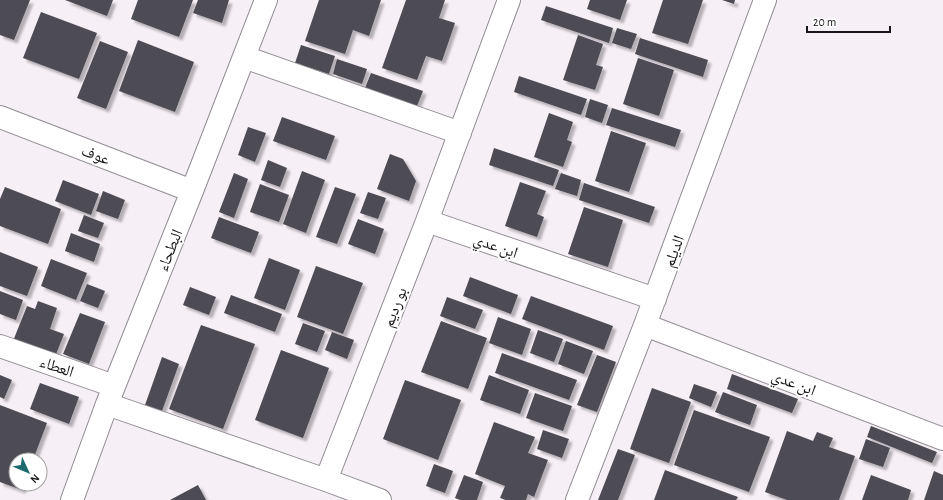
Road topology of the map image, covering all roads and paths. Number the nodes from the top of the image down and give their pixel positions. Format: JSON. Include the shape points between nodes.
{"nodes":[{"id":1,"x":266,"y":0,"type":"edge"},
{"id":2,"x":509,"y":0,"type":"edge"},
{"id":3,"x":765,"y":0,"type":"edge"},
{"id":4,"x":244,"y":57,"type":"junction"},
{"id":5,"x":0,"y":117,"type":"edge"},
{"id":6,"x":460,"y":133,"type":"junction"},
{"id":7,"x":192,"y":191,"type":"junction"},
{"id":8,"x":427,"y":221,"type":"junction"},
{"id":9,"x":655,"y":298,"type":"junction"},
{"id":10,"x":645,"y":326,"type":"junction"},
{"id":11,"x":0,"y":346,"type":"edge"},
{"id":12,"x":111,"y":395,"type":"junction"},
{"id":13,"x":943,"y":439,"type":"edge"},
{"id":14,"x":326,"y":480,"type":"junction"},
{"id":15,"x":72,"y":500,"type":"edge"},
{"id":16,"x":380,"y":500,"type":"edge"},
{"id":17,"x":577,"y":500,"type":"edge"}],
"edges":[{"from":1,"to":4,"type":"street","name":"البطحاء"},
{"from":2,"to":6,"type":"street","name":"بو رديم"},
{"from":3,"to":9,"type":"street","name":"الديلم"},
{"from":4,"to":6,"type":"street"},
{"from":4,"to":7,"type":"street","name":"البطحاء"},
{"from":5,"to":7,"type":"street","name":"عوف"},
{"from":6,"to":8,"type":"street","name":"بو رديم"},
{"from":7,"to":12,"type":"street","name":"البطحاء"},
{"from":8,"to":9,"type":"street","name":"ابن عدي"},
{"from":8,"to":14,"type":"street","name":"بو رديم"},
{"from":9,"to":10,"type":"street","name":"الديلم"},
{"from":10,"to":13,"type":"street","name":"ابن عدي"},
{"from":10,"to":17,"type":"street","name":"الديلم"},
{"from":11,"to":12,"type":"street","name":"العطاء"},
{"from":12,"to":14,"type":"street","name":"العطاء"},
{"from":12,"to":15,"type":"street","name":"البطحاء"},
{"from":14,"to":16,"type":"street","name":"العطاء"}]}
